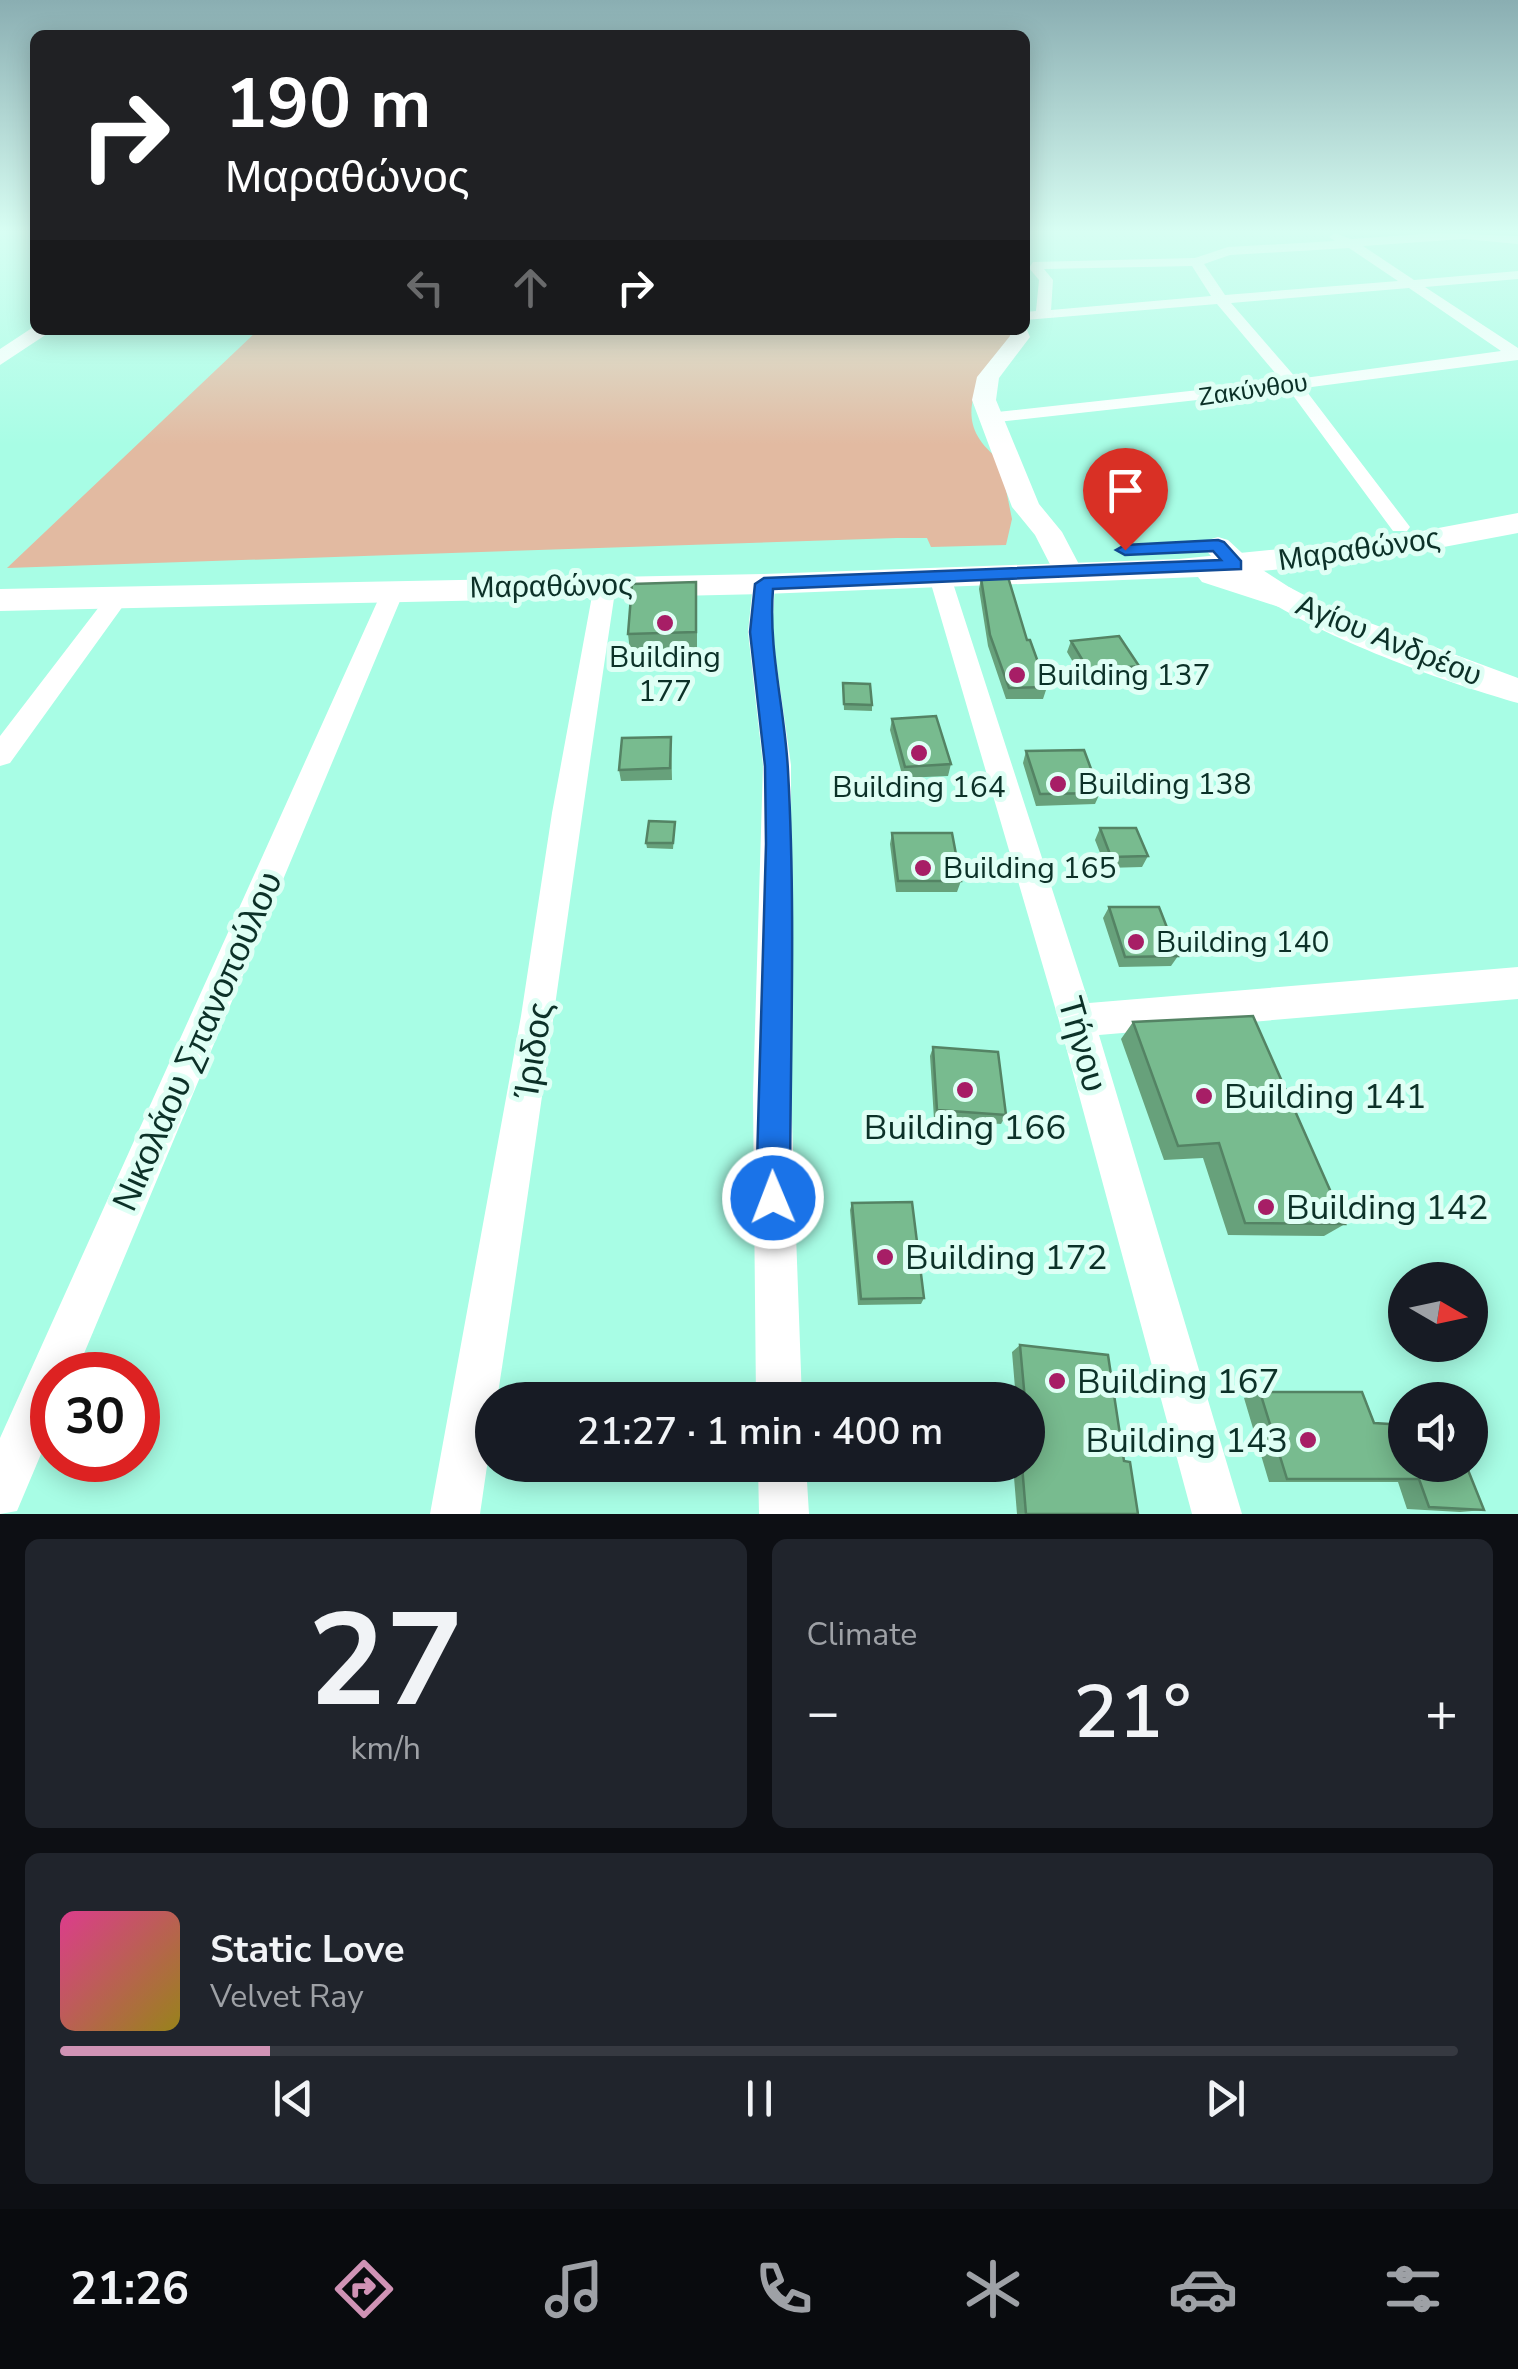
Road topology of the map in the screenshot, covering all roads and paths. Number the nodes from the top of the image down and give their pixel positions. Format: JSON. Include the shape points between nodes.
{"nodes":[{"id":1,"x":1044,"y":304,"type":"edge"},
{"id":2,"x":1199,"y":304,"type":"edge"},
{"id":3,"x":1223,"y":304,"type":"edge"},
{"id":4,"x":1441,"y":304,"type":"edge"},
{"id":5,"x":1043,"y":315,"type":"junction"},
{"id":6,"x":1030,"y":316,"type":"edge"},
{"id":7,"x":35,"y":335,"type":"edge"},
{"id":8,"x":1020,"y":335,"type":"edge"},
{"id":9,"x":1517,"y":354,"type":"edge"},
{"id":10,"x":0,"y":358,"type":"edge"},
{"id":11,"x":1293,"y":384,"type":"junction"},
{"id":12,"x":988,"y":418,"type":"junction"},
{"id":13,"x":1518,"y":508,"type":"edge"},
{"id":14,"x":1518,"y":523,"type":"edge"},
{"id":15,"x":1400,"y":527,"type":"junction"},
{"id":16,"x":1226,"y":555,"type":"junction"},
{"id":17,"x":1050,"y":562,"type":"junction"},
{"id":18,"x":1180,"y":569,"type":"junction"},
{"id":19,"x":940,"y":576,"type":"junction"},
{"id":20,"x":0,"y":578,"type":"edge"},
{"id":21,"x":605,"y":584,"type":"junction"},
{"id":22,"x":764,"y":584,"type":"junction"},
{"id":23,"x":394,"y":589,"type":"junction"},
{"id":24,"x":120,"y":595,"type":"junction"},
{"id":25,"x":1279,"y":596,"type":"junction"},
{"id":26,"x":0,"y":600,"type":"edge"},
{"id":27,"x":1518,"y":691,"type":"edge"},
{"id":28,"x":0,"y":756,"type":"edge"},
{"id":29,"x":1518,"y":983,"type":"edge"},
{"id":30,"x":1077,"y":1021,"type":"junction"},
{"id":31,"x":779,"y":1382,"type":"edge"},
{"id":32,"x":783,"y":1482,"type":"edge"},
{"id":33,"x":0,"y":1494,"type":"edge"},
{"id":34,"x":455,"y":1514,"type":"edge"},
{"id":35,"x":784,"y":1514,"type":"edge"},
{"id":36,"x":1217,"y":1514,"type":"edge"}],
"edges":[{"from":1,"to":5,"type":"street"},
{"from":2,"to":5,"type":"street"},
{"from":3,"to":11,"type":"street"},
{"from":4,"to":9,"type":"street"},
{"from":5,"to":6,"type":"street"},
{"from":7,"to":10,"type":"street"},
{"from":8,"to":12,"type":"street","via":[[984,385]]},
{"from":9,"to":11,"type":"street","name":"Ζακύνθου"},
{"from":11,"to":12,"type":"street","name":"Ζακύνθου"},
{"from":11,"to":15,"type":"street"},
{"from":12,"to":17,"type":"street","via":[[1026,507],[1025,530]]},
{"from":13,"to":15,"type":"main road","name":"Μαραθώνος"},
{"from":14,"to":16,"type":"main road","name":"Μαραθώνος","via":[[1380,549]]},
{"from":15,"to":16,"type":"main road","name":"Μαραθώνος"},
{"from":16,"to":17,"type":"main road","name":"Μαραθώνος"},
{"from":16,"to":18,"type":"main road","name":"Μαραθώνος"},
{"from":16,"to":25,"type":"street","name":"Αγίου Ανδρέου"},
{"from":17,"to":18,"type":"main road","name":"Μαραθώνος"},
{"from":17,"to":19,"type":"main road","name":"Μαραθώνος"},
{"from":17,"to":20,"type":"main road","name":"Μαραθώνος"},
{"from":18,"to":25,"type":"main road"},
{"from":19,"to":22,"type":"main road","name":"Μαραθώνος"},
{"from":19,"to":30,"type":"street","name":"Τήνου"},
{"from":21,"to":22,"type":"main road","name":"Μαραθώνος"},
{"from":21,"to":23,"type":"main road","name":"Μαραθώνος"},
{"from":21,"to":34,"type":"street","name":"Ίριδος"},
{"from":22,"to":31,"type":"street","via":[[760,632],[777,766],[772,1095]]},
{"from":23,"to":24,"type":"main road","name":"Μαραθώνος"},
{"from":23,"to":33,"type":"street","name":"Νικολάου Σπανοπούλου"},
{"from":24,"to":26,"type":"main road","name":"Μαραθώνος"},
{"from":24,"to":28,"type":"street"},
{"from":25,"to":27,"type":"street","name":"Αγίου Ανδρέου"},
{"from":29,"to":30,"type":"street"},
{"from":30,"to":36,"type":"street","name":"Τήνου"},
{"from":32,"to":35,"type":"street"}]}
